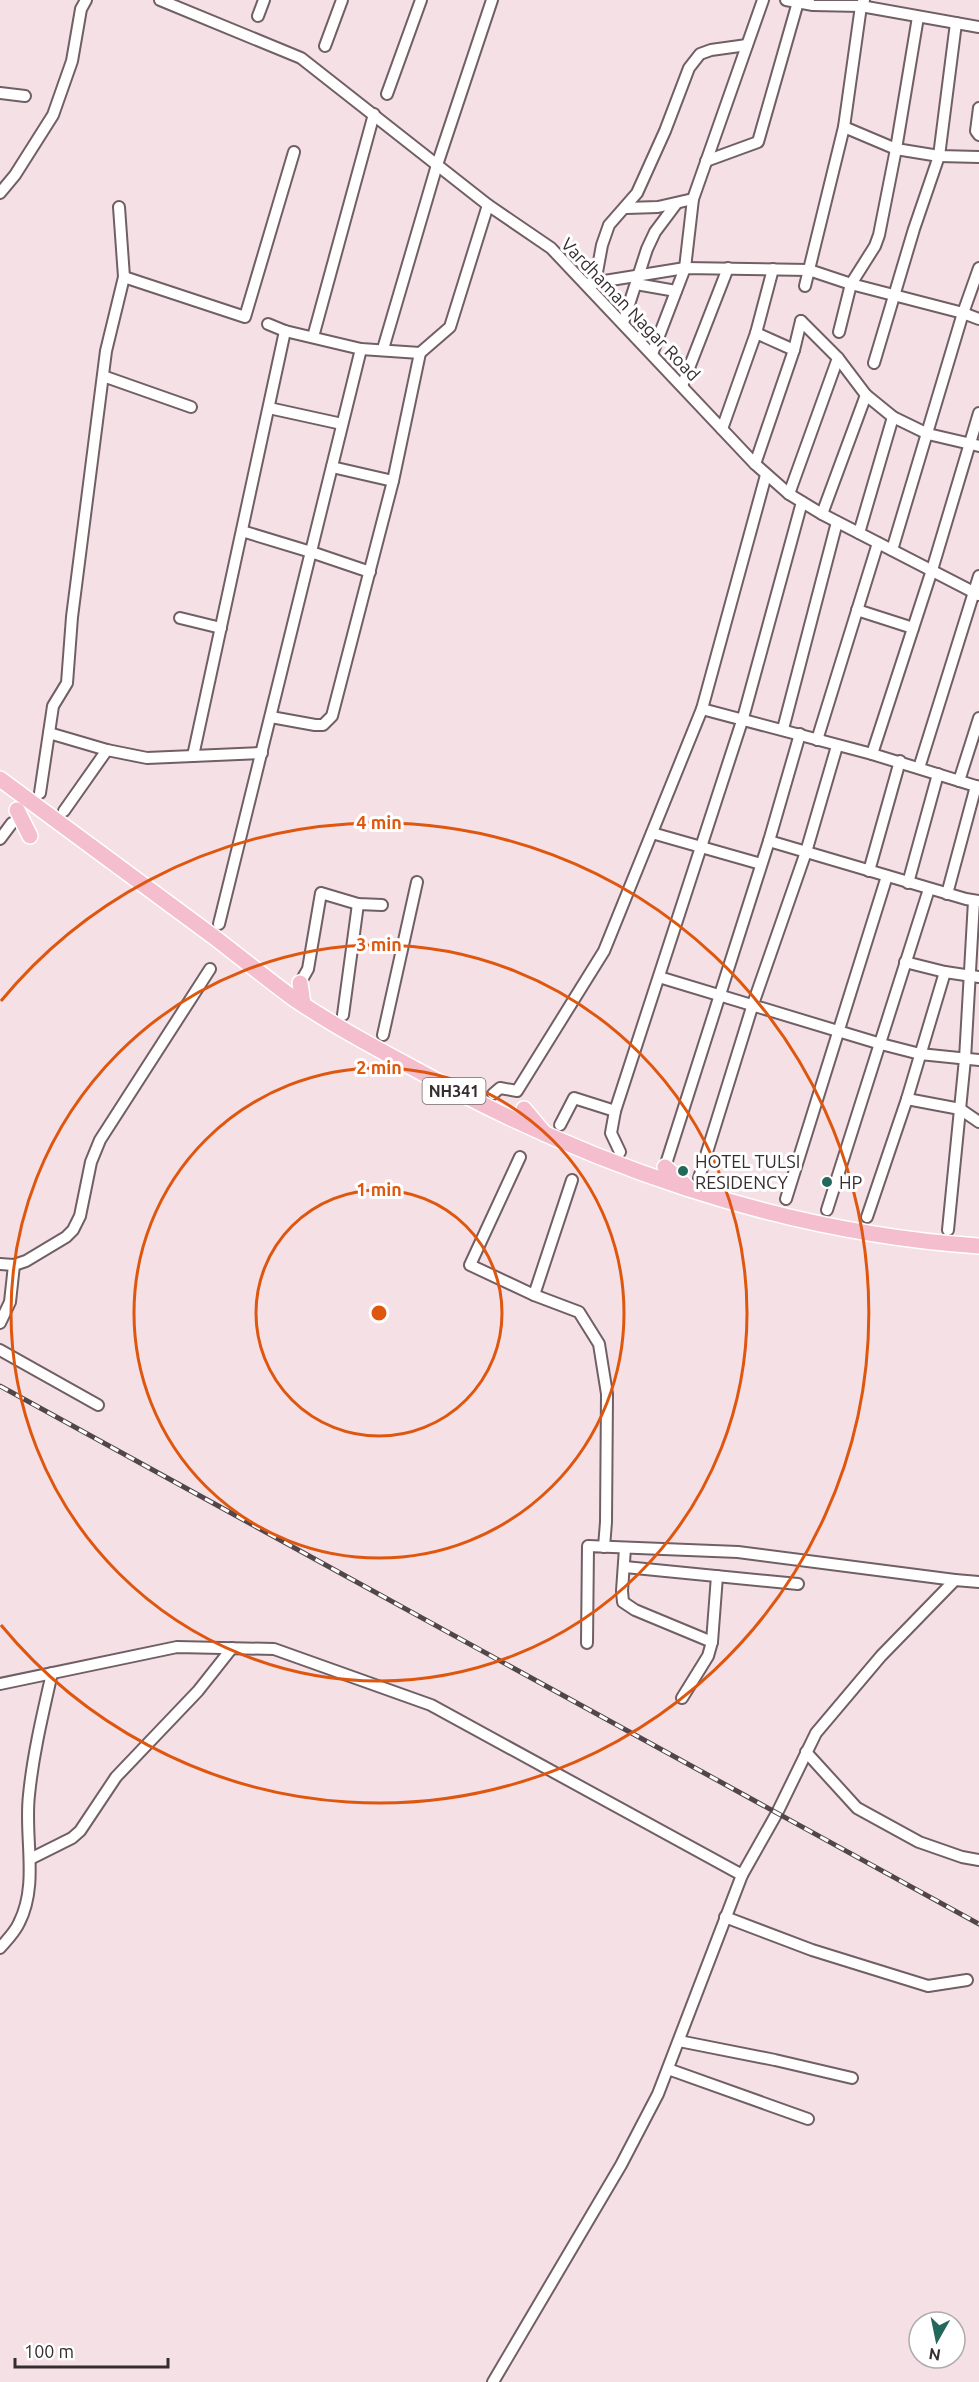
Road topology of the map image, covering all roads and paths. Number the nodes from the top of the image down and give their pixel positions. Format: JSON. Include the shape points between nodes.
{"nodes":[{"id":1,"x":86,"y":0,"type":"edge"},
{"id":2,"x":160,"y":0,"type":"edge"},
{"id":3,"x":264,"y":0,"type":"edge"},
{"id":4,"x":342,"y":0,"type":"edge"},
{"id":5,"x":421,"y":0,"type":"edge"},
{"id":6,"x":492,"y":0,"type":"edge"},
{"id":7,"x":763,"y":0,"type":"edge"},
{"id":8,"x":786,"y":0,"type":"edge"},
{"id":9,"x":798,"y":2,"type":"junction"},
{"id":10,"x":862,"y":3,"type":"edge"},
{"id":11,"x":258,"y":16,"type":"dead end"},
{"id":12,"x":918,"y":17,"type":"junction"},
{"id":13,"x":956,"y":23,"type":"junction"},
{"id":14,"x":979,"y":27,"type":"edge"},
{"id":15,"x":747,"y":45,"type":"junction"},
{"id":16,"x":326,"y":46,"type":"dead end"},
{"id":17,"x":0,"y":93,"type":"edge"},
{"id":18,"x":387,"y":94,"type":"dead end"},
{"id":19,"x":25,"y":96,"type":"dead end"},
{"id":20,"x":979,"y":108,"type":"edge"},
{"id":21,"x":374,"y":114,"type":"junction"},
{"id":22,"x":844,"y":127,"type":"junction"},
{"id":23,"x":979,"y":135,"type":"edge"},
{"id":24,"x":896,"y":148,"type":"junction"},
{"id":25,"x":294,"y":152,"type":"dead end"},
{"id":26,"x":939,"y":156,"type":"junction"},
{"id":27,"x":979,"y":157,"type":"edge"},
{"id":28,"x":706,"y":161,"type":"junction"},
{"id":29,"x":437,"y":165,"type":"junction"},
{"id":30,"x":0,"y":193,"type":"edge"},
{"id":31,"x":693,"y":199,"type":"junction"},
{"id":32,"x":676,"y":204,"type":"junction"},
{"id":33,"x":488,"y":205,"type":"junction"},
{"id":34,"x":119,"y":207,"type":"dead end"},
{"id":35,"x":626,"y":208,"type":"junction"},
{"id":36,"x":685,"y":268,"type":"junction"},
{"id":37,"x":728,"y":268,"type":"junction"},
{"id":38,"x":979,"y":268,"type":"edge"},
{"id":39,"x":773,"y":269,"type":"junction"},
{"id":40,"x":809,"y":270,"type":"junction"},
{"id":41,"x":124,"y":277,"type":"junction"},
{"id":42,"x":637,"y":280,"type":"junction"},
{"id":43,"x":591,"y":284,"type":"junction"},
{"id":44,"x":851,"y":284,"type":"junction"},
{"id":45,"x":805,"y":286,"type":"dead end"},
{"id":46,"x":676,"y":291,"type":"junction"},
{"id":47,"x":895,"y":295,"type":"junction"},
{"id":48,"x":963,"y":313,"type":"junction"},
{"id":49,"x":979,"y":319,"type":"edge"},
{"id":50,"x":623,"y":323,"type":"junction"},
{"id":51,"x":268,"y":324,"type":"dead end"},
{"id":52,"x":285,"y":331,"type":"junction"},
{"id":53,"x":839,"y":332,"type":"dead end"},
{"id":54,"x":756,"y":333,"type":"junction"},
{"id":55,"x":314,"y":337,"type":"junction"},
{"id":56,"x":361,"y":349,"type":"junction"},
{"id":57,"x":383,"y":349,"type":"junction"},
{"id":58,"x":794,"y":350,"type":"junction"},
{"id":59,"x":420,"y":353,"type":"junction"},
{"id":60,"x":652,"y":354,"type":"junction"},
{"id":61,"x":838,"y":358,"type":"junction"},
{"id":62,"x":874,"y":363,"type":"dead end"},
{"id":63,"x":103,"y":376,"type":"junction"},
{"id":64,"x":682,"y":386,"type":"junction"},
{"id":65,"x":866,"y":395,"type":"junction"},
{"id":66,"x":191,"y":406,"type":"dead end"},
{"id":67,"x":269,"y":408,"type":"junction"},
{"id":68,"x":979,"y":413,"type":"edge"},
{"id":69,"x":893,"y":417,"type":"junction"},
{"id":70,"x":342,"y":424,"type":"junction"},
{"id":71,"x":722,"y":429,"type":"junction"},
{"id":72,"x":928,"y":434,"type":"junction"},
{"id":73,"x":974,"y":445,"type":"edge"},
{"id":74,"x":755,"y":464,"type":"junction"},
{"id":75,"x":332,"y":467,"type":"junction"},
{"id":76,"x":766,"y":475,"type":"junction"},
{"id":77,"x":393,"y":481,"type":"junction"},
{"id":78,"x":789,"y":494,"type":"junction"},
{"id":79,"x":802,"y":502,"type":"junction"},
{"id":80,"x":822,"y":514,"type":"junction"},
{"id":81,"x":837,"y":522,"type":"junction"},
{"id":82,"x":242,"y":531,"type":"junction"},
{"id":83,"x":859,"y":533,"type":"junction"},
{"id":84,"x":878,"y":543,"type":"junction"},
{"id":85,"x":892,"y":550,"type":"junction"},
{"id":86,"x":311,"y":552,"type":"junction"},
{"id":87,"x":932,"y":570,"type":"junction"},
{"id":88,"x":370,"y":572,"type":"junction"},
{"id":89,"x":979,"y":576,"type":"edge"},
{"id":90,"x":977,"y":594,"type":"edge"},
{"id":91,"x":857,"y":610,"type":"junction"},
{"id":92,"x":180,"y":618,"type":"dead end"},
{"id":93,"x":221,"y":628,"type":"junction"},
{"id":94,"x":913,"y":628,"type":"junction"},
{"id":95,"x":702,"y":709,"type":"junction"},
{"id":96,"x":271,"y":717,"type":"junction"},
{"id":97,"x":979,"y":717,"type":"edge"},
{"id":98,"x":743,"y":718,"type":"junction"},
{"id":99,"x":783,"y":729,"type":"junction"},
{"id":100,"x":49,"y":733,"type":"junction"},
{"id":101,"x":800,"y":734,"type":"junction"},
{"id":102,"x":817,"y":740,"type":"junction"},
{"id":103,"x":837,"y":746,"type":"junction"},
{"id":104,"x":107,"y":750,"type":"junction"},
{"id":105,"x":262,"y":753,"type":"junction"},
{"id":106,"x":872,"y":754,"type":"junction"},
{"id":107,"x":193,"y":756,"type":"junction"},
{"id":108,"x":900,"y":761,"type":"junction"},
{"id":109,"x":919,"y":768,"type":"junction"},
{"id":110,"x":938,"y":774,"type":"junction"},
{"id":111,"x":0,"y":779,"type":"edge"},
{"id":112,"x":959,"y":781,"type":"junction"},
{"id":113,"x":977,"y":787,"type":"edge"},
{"id":114,"x":40,"y":793,"type":"joint"},
{"id":115,"x":64,"y":810,"type":"dead end"},
{"id":116,"x":45,"y":812,"type":"junction"},
{"id":117,"x":15,"y":817,"type":"joint"},
{"id":118,"x":652,"y":833,"type":"junction"},
{"id":119,"x":30,"y":836,"type":"dead end"},
{"id":120,"x":0,"y":839,"type":"edge"},
{"id":121,"x":769,"y":841,"type":"junction"},
{"id":122,"x":701,"y":848,"type":"junction"},
{"id":123,"x":806,"y":852,"type":"junction"},
{"id":124,"x":762,"y":864,"type":"junction"},
{"id":125,"x":869,"y":871,"type":"junction"},
{"id":126,"x":886,"y":876,"type":"junction"},
{"id":127,"x":417,"y":882,"type":"dead end"},
{"id":128,"x":908,"y":882,"type":"junction"},
{"id":129,"x":928,"y":889,"type":"junction"},
{"id":130,"x":947,"y":894,"type":"junction"},
{"id":131,"x":977,"y":901,"type":"edge"},
{"id":132,"x":358,"y":904,"type":"junction"},
{"id":133,"x":382,"y":905,"type":"dead end"},
{"id":134,"x":219,"y":924,"type":"dead end"},
{"id":135,"x":905,"y":962,"type":"junction"},
{"id":136,"x":210,"y":969,"type":"dead end"},
{"id":137,"x":945,"y":972,"type":"junction"},
{"id":138,"x":974,"y":976,"type":"edge"},
{"id":139,"x":659,"y":977,"type":"junction"},
{"id":140,"x":300,"y":983,"type":"joint"},
{"id":141,"x":718,"y":995,"type":"junction"},
{"id":142,"x":303,"y":1004,"type":"junction"},
{"id":143,"x":753,"y":1004,"type":"junction"},
{"id":144,"x":343,"y":1015,"type":"dead end"},
{"id":145,"x":838,"y":1032,"type":"junction"},
{"id":146,"x":383,"y":1035,"type":"dead end"},
{"id":147,"x":881,"y":1044,"type":"junction"},
{"id":148,"x":920,"y":1054,"type":"junction"},
{"id":149,"x":965,"y":1059,"type":"junction"},
{"id":150,"x":979,"y":1060,"type":"edge"},
{"id":151,"x":493,"y":1094,"type":"dead end"},
{"id":152,"x":907,"y":1099,"type":"junction"},
{"id":153,"x":524,"y":1108,"type":"dead end"},
{"id":154,"x":960,"y":1109,"type":"junction"},
{"id":155,"x":615,"y":1111,"type":"junction"},
{"id":156,"x":979,"y":1122,"type":"edge"},
{"id":157,"x":560,"y":1125,"type":"dead end"},
{"id":158,"x":547,"y":1136,"type":"junction"},
{"id":159,"x":620,"y":1152,"type":"dead end"},
{"id":160,"x":520,"y":1157,"type":"dead end"},
{"id":161,"x":665,"y":1167,"type":"joint"},
{"id":162,"x":572,"y":1180,"type":"dead end"},
{"id":163,"x":694,"y":1184,"type":"junction"},
{"id":164,"x":786,"y":1199,"type":"dead end"},
{"id":165,"x":827,"y":1210,"type":"dead end"},
{"id":166,"x":867,"y":1217,"type":"dead end"},
{"id":167,"x":948,"y":1230,"type":"dead end"},
{"id":168,"x":979,"y":1246,"type":"edge"},
{"id":169,"x":0,"y":1264,"type":"edge"},
{"id":170,"x":14,"y":1265,"type":"junction"},
{"id":171,"x":534,"y":1295,"type":"junction"},
{"id":172,"x":0,"y":1323,"type":"edge"},
{"id":173,"x":0,"y":1350,"type":"edge"},
{"id":174,"x":98,"y":1405,"type":"dead end"},
{"id":175,"x":604,"y":1547,"type":"junction"},
{"id":176,"x":625,"y":1548,"type":"junction"},
{"id":177,"x":625,"y":1567,"type":"junction"},
{"id":178,"x":717,"y":1576,"type":"junction"},
{"id":179,"x":955,"y":1580,"type":"junction"},
{"id":180,"x":979,"y":1582,"type":"edge"},
{"id":181,"x":798,"y":1584,"type":"dead end"},
{"id":182,"x":712,"y":1642,"type":"junction"},
{"id":183,"x":587,"y":1643,"type":"dead end"},
{"id":184,"x":232,"y":1648,"type":"junction"},
{"id":185,"x":52,"y":1673,"type":"junction"},
{"id":186,"x":0,"y":1684,"type":"edge"},
{"id":187,"x":682,"y":1698,"type":"dead end"},
{"id":188,"x":806,"y":1752,"type":"junction"},
{"id":189,"x":30,"y":1859,"type":"junction"},
{"id":190,"x":979,"y":1860,"type":"edge"},
{"id":191,"x":742,"y":1875,"type":"junction"},
{"id":192,"x":725,"y":1917,"type":"junction"},
{"id":193,"x":0,"y":1948,"type":"edge"},
{"id":194,"x":967,"y":1980,"type":"dead end"},
{"id":195,"x":679,"y":2042,"type":"junction"},
{"id":196,"x":668,"y":2069,"type":"junction"},
{"id":197,"x":852,"y":2078,"type":"dead end"},
{"id":198,"x":808,"y":2119,"type":"dead end"},
{"id":199,"x":493,"y":2382,"type":"edge"}],
"edges":[{"from":1,"to":30,"type":"street","via":[[72,61],[53,115]]},
{"from":2,"to":21,"type":"street","name":"Vardhaman Nagar Road","via":[[301,58]]},
{"from":3,"to":11,"type":"street"},
{"from":4,"to":16,"type":"street"},
{"from":5,"to":18,"type":"street"},
{"from":6,"to":29,"type":"street"},
{"from":7,"to":15,"type":"street"},
{"from":8,"to":9,"type":"street"},
{"from":9,"to":10,"type":"street"},
{"from":9,"to":28,"type":"street","via":[[758,142]]},
{"from":10,"to":12,"type":"street"},
{"from":10,"to":22,"type":"street"},
{"from":12,"to":13,"type":"street"},
{"from":12,"to":24,"type":"street"},
{"from":13,"to":14,"type":"street"},
{"from":13,"to":26,"type":"street"},
{"from":15,"to":28,"type":"street"},
{"from":15,"to":35,"type":"street","via":[[700,54],[688,68],[645,175]]},
{"from":17,"to":19,"type":"street"},
{"from":20,"to":23,"type":"street"},
{"from":21,"to":29,"type":"street","name":"Vardhaman Nagar Road"},
{"from":21,"to":55,"type":"street"},
{"from":22,"to":24,"type":"street"},
{"from":22,"to":40,"type":"street"},
{"from":24,"to":26,"type":"street"},
{"from":24,"to":44,"type":"street","via":[[875,246]]},
{"from":25,"to":41,"type":"street","via":[[245,317]]},
{"from":26,"to":27,"type":"street"},
{"from":26,"to":47,"type":"street"},
{"from":28,"to":31,"type":"street"},
{"from":29,"to":33,"type":"street","name":"Vardhaman Nagar Road"},
{"from":29,"to":57,"type":"street"},
{"from":31,"to":32,"type":"street"},
{"from":31,"to":36,"type":"street"},
{"from":32,"to":35,"type":"street"},
{"from":32,"to":42,"type":"street","via":[[656,232]]},
{"from":33,"to":43,"type":"street","name":"Vardhaman Nagar Road","via":[[551,248]]},
{"from":33,"to":59,"type":"street","via":[[450,327]]},
{"from":34,"to":41,"type":"street"},
{"from":35,"to":43,"type":"street","via":[[609,225]]},
{"from":36,"to":37,"type":"street"},
{"from":36,"to":42,"type":"street"},
{"from":36,"to":46,"type":"street"},
{"from":37,"to":39,"type":"street"},
{"from":37,"to":64,"type":"street"},
{"from":38,"to":48,"type":"street"},
{"from":39,"to":40,"type":"street"},
{"from":39,"to":54,"type":"street"},
{"from":40,"to":44,"type":"street"},
{"from":40,"to":45,"type":"street"},
{"from":41,"to":63,"type":"street"},
{"from":42,"to":43,"type":"street"},
{"from":42,"to":46,"type":"street"},
{"from":42,"to":50,"type":"street"},
{"from":43,"to":50,"type":"street","name":"Vardhaman Nagar Road"},
{"from":44,"to":47,"type":"street"},
{"from":44,"to":53,"type":"street"},
{"from":46,"to":60,"type":"street"},
{"from":47,"to":48,"type":"street"},
{"from":47,"to":62,"type":"street"},
{"from":48,"to":49,"type":"street"},
{"from":48,"to":72,"type":"street"},
{"from":50,"to":60,"type":"street","name":"Vardhaman Nagar Road"},
{"from":51,"to":52,"type":"street"},
{"from":52,"to":55,"type":"street"},
{"from":52,"to":67,"type":"street"},
{"from":54,"to":58,"type":"street"},
{"from":54,"to":71,"type":"street"},
{"from":55,"to":56,"type":"street"},
{"from":56,"to":57,"type":"street"},
{"from":56,"to":70,"type":"street"},
{"from":57,"to":59,"type":"street"},
{"from":58,"to":61,"type":"street","via":[[801,321]]},
{"from":58,"to":74,"type":"street"},
{"from":59,"to":77,"type":"street"},
{"from":60,"to":64,"type":"street","name":"Vardhaman Nagar Road"},
{"from":61,"to":65,"type":"street"},
{"from":61,"to":78,"type":"street"},
{"from":63,"to":66,"type":"street"},
{"from":63,"to":100,"type":"street","via":[[73,606],[67,683],[53,705]]},
{"from":64,"to":71,"type":"street","name":"Vardhaman Nagar Road"},
{"from":65,"to":69,"type":"street"},
{"from":65,"to":80,"type":"street"},
{"from":67,"to":70,"type":"street"},
{"from":67,"to":82,"type":"street"},
{"from":68,"to":73,"type":"street"},
{"from":69,"to":72,"type":"street"},
{"from":69,"to":83,"type":"street"},
{"from":70,"to":75,"type":"street"},
{"from":71,"to":74,"type":"street","name":"Vardhaman Nagar Road"},
{"from":72,"to":73,"type":"street"},
{"from":72,"to":85,"type":"street"},
{"from":73,"to":87,"type":"street"},
{"from":74,"to":76,"type":"street","name":"Vardhaman Nagar Road"},
{"from":75,"to":77,"type":"street"},
{"from":75,"to":86,"type":"street"},
{"from":76,"to":78,"type":"street","name":"Vardhaman Nagar Road"},
{"from":76,"to":95,"type":"street"},
{"from":77,"to":88,"type":"street"},
{"from":78,"to":79,"type":"street","name":"Vardhaman Nagar Road"},
{"from":79,"to":80,"type":"street","name":"Vardhaman Nagar Road"},
{"from":79,"to":98,"type":"street"},
{"from":80,"to":81,"type":"street","name":"Vardhaman Nagar Road"},
{"from":81,"to":83,"type":"street","name":"Vardhaman Nagar Road"},
{"from":81,"to":99,"type":"street"},
{"from":82,"to":86,"type":"street"},
{"from":82,"to":93,"type":"street"},
{"from":83,"to":84,"type":"street","name":"Vardhaman Nagar Road"},
{"from":84,"to":85,"type":"street","name":"Vardhaman Nagar Road"},
{"from":84,"to":91,"type":"street"},
{"from":85,"to":87,"type":"street","name":"Vardhaman Nagar Road"},
{"from":86,"to":88,"type":"street"},
{"from":86,"to":96,"type":"street"},
{"from":87,"to":90,"type":"street","name":"Vardhaman Nagar Road"},
{"from":87,"to":94,"type":"street"},
{"from":88,"to":96,"type":"street","via":[[329,721],[315,725]]},
{"from":89,"to":90,"type":"street"},
{"from":90,"to":109,"type":"street"},
{"from":91,"to":94,"type":"street"},
{"from":91,"to":102,"type":"street"},
{"from":92,"to":93,"type":"street"},
{"from":93,"to":107,"type":"street"},
{"from":94,"to":106,"type":"street"},
{"from":95,"to":98,"type":"street"},
{"from":95,"to":118,"type":"street"},
{"from":96,"to":105,"type":"street"},
{"from":97,"to":112,"type":"street"},
{"from":98,"to":99,"type":"street"},
{"from":98,"to":122,"type":"street"},
{"from":99,"to":101,"type":"street"},
{"from":100,"to":104,"type":"street"},
{"from":100,"to":114,"type":"street"},
{"from":101,"to":102,"type":"street"},
{"from":101,"to":121,"type":"street"},
{"from":102,"to":103,"type":"street"},
{"from":103,"to":106,"type":"street"},
{"from":103,"to":123,"type":"street"},
{"from":104,"to":107,"type":"street","via":[[147,758]]},
{"from":104,"to":115,"type":"street"},
{"from":105,"to":107,"type":"street"},
{"from":105,"to":134,"type":"street"},
{"from":106,"to":108,"type":"street"},
{"from":108,"to":109,"type":"street"},
{"from":108,"to":125,"type":"street"},
{"from":109,"to":110,"type":"street"},
{"from":110,"to":112,"type":"street"},
{"from":110,"to":128,"type":"street"},
{"from":111,"to":116,"type":"highway","number":"NH341"},
{"from":112,"to":113,"type":"street"},
{"from":113,"to":130,"type":"street"},
{"from":114,"to":116,"type":"highway"},
{"from":116,"to":142,"type":"highway","number":"NH341"},
{"from":117,"to":119,"type":"highway"},
{"from":117,"to":120,"type":"street"},
{"from":118,"to":122,"type":"street"},
{"from":118,"to":151,"type":"street","via":[[604,951],[517,1091],[500,1088]]},
{"from":121,"to":123,"type":"street"},
{"from":121,"to":124,"type":"street"},
{"from":122,"to":124,"type":"street"},
{"from":122,"to":139,"type":"street"},
{"from":123,"to":125,"type":"street"},
{"from":123,"to":143,"type":"street"},
{"from":124,"to":141,"type":"street"},
{"from":125,"to":126,"type":"street"},
{"from":126,"to":128,"type":"street"},
{"from":126,"to":145,"type":"street"},
{"from":127,"to":146,"type":"street"},
{"from":128,"to":129,"type":"street"},
{"from":129,"to":130,"type":"street"},
{"from":129,"to":135,"type":"street"},
{"from":130,"to":131,"type":"street"},
{"from":131,"to":138,"type":"street"},
{"from":132,"to":133,"type":"street"},
{"from":132,"to":140,"type":"street","via":[[321,893],[308,969]]},
{"from":132,"to":144,"type":"street"},
{"from":135,"to":137,"type":"street"},
{"from":135,"to":147,"type":"street"},
{"from":136,"to":170,"type":"street","via":[[100,1140],[73,1230]]},
{"from":137,"to":138,"type":"street"},
{"from":137,"to":148,"type":"street"},
{"from":138,"to":149,"type":"street"},
{"from":139,"to":141,"type":"street"},
{"from":139,"to":155,"type":"street"},
{"from":140,"to":142,"type":"highway"},
{"from":141,"to":143,"type":"street"},
{"from":141,"to":161,"type":"street"},
{"from":142,"to":158,"type":"highway","number":"NH341","via":[[436,1081]]},
{"from":143,"to":145,"type":"street"},
{"from":143,"to":163,"type":"street"},
{"from":145,"to":147,"type":"street"},
{"from":145,"to":164,"type":"street"},
{"from":147,"to":148,"type":"street"},
{"from":147,"to":165,"type":"street"},
{"from":148,"to":149,"type":"street"},
{"from":148,"to":152,"type":"street"},
{"from":149,"to":150,"type":"street"},
{"from":149,"to":154,"type":"street"},
{"from":152,"to":154,"type":"street"},
{"from":152,"to":166,"type":"street"},
{"from":153,"to":158,"type":"highway","number":"NH341"},
{"from":154,"to":156,"type":"street"},
{"from":154,"to":167,"type":"street"},
{"from":155,"to":157,"type":"street","via":[[574,1098]]},
{"from":155,"to":159,"type":"street","via":[[611,1133]]},
{"from":158,"to":163,"type":"highway","number":"NH341","via":[[585,1153]]},
{"from":160,"to":171,"type":"street","via":[[470,1265]]},
{"from":161,"to":163,"type":"highway","number":"NH341"},
{"from":162,"to":171,"type":"street"},
{"from":163,"to":168,"type":"highway","number":"NH341","via":[[804,1220],[875,1234]]},
{"from":169,"to":170,"type":"street"},
{"from":170,"to":172,"type":"street","via":[[10,1302]]},
{"from":171,"to":175,"type":"street","via":[[579,1312],[599,1344],[607,1394]]},
{"from":173,"to":174,"type":"street"},
{"from":175,"to":176,"type":"street"},
{"from":175,"to":183,"type":"street","via":[[588,1546]]},
{"from":176,"to":177,"type":"street"},
{"from":176,"to":179,"type":"street","via":[[738,1552]]},
{"from":177,"to":178,"type":"street"},
{"from":177,"to":182,"type":"street","via":[[623,1602]]},
{"from":178,"to":181,"type":"street"},
{"from":178,"to":182,"type":"street"},
{"from":179,"to":180,"type":"street"},
{"from":179,"to":188,"type":"street","via":[[881,1656],[816,1733]]},
{"from":182,"to":187,"type":"street","via":[[700,1671]]},
{"from":184,"to":185,"type":"street","via":[[177,1647]]},
{"from":184,"to":189,"type":"street","via":[[198,1691],[116,1777],[80,1831]]},
{"from":184,"to":191,"type":"street","via":[[274,1649],[431,1705]]},
{"from":185,"to":186,"type":"street"},
{"from":185,"to":189,"type":"street","via":[[30,1780]]},
{"from":188,"to":190,"type":"street","via":[[857,1808],[919,1842]]},
{"from":188,"to":191,"type":"street"},
{"from":189,"to":193,"type":"street","via":[[24,1913]]},
{"from":191,"to":192,"type":"street"},
{"from":192,"to":194,"type":"street","via":[[812,1950],[928,1986]]},
{"from":192,"to":195,"type":"street"},
{"from":195,"to":196,"type":"street"},
{"from":195,"to":197,"type":"street"},
{"from":196,"to":198,"type":"street"},
{"from":196,"to":199,"type":"street","via":[[621,2165]]}]}
